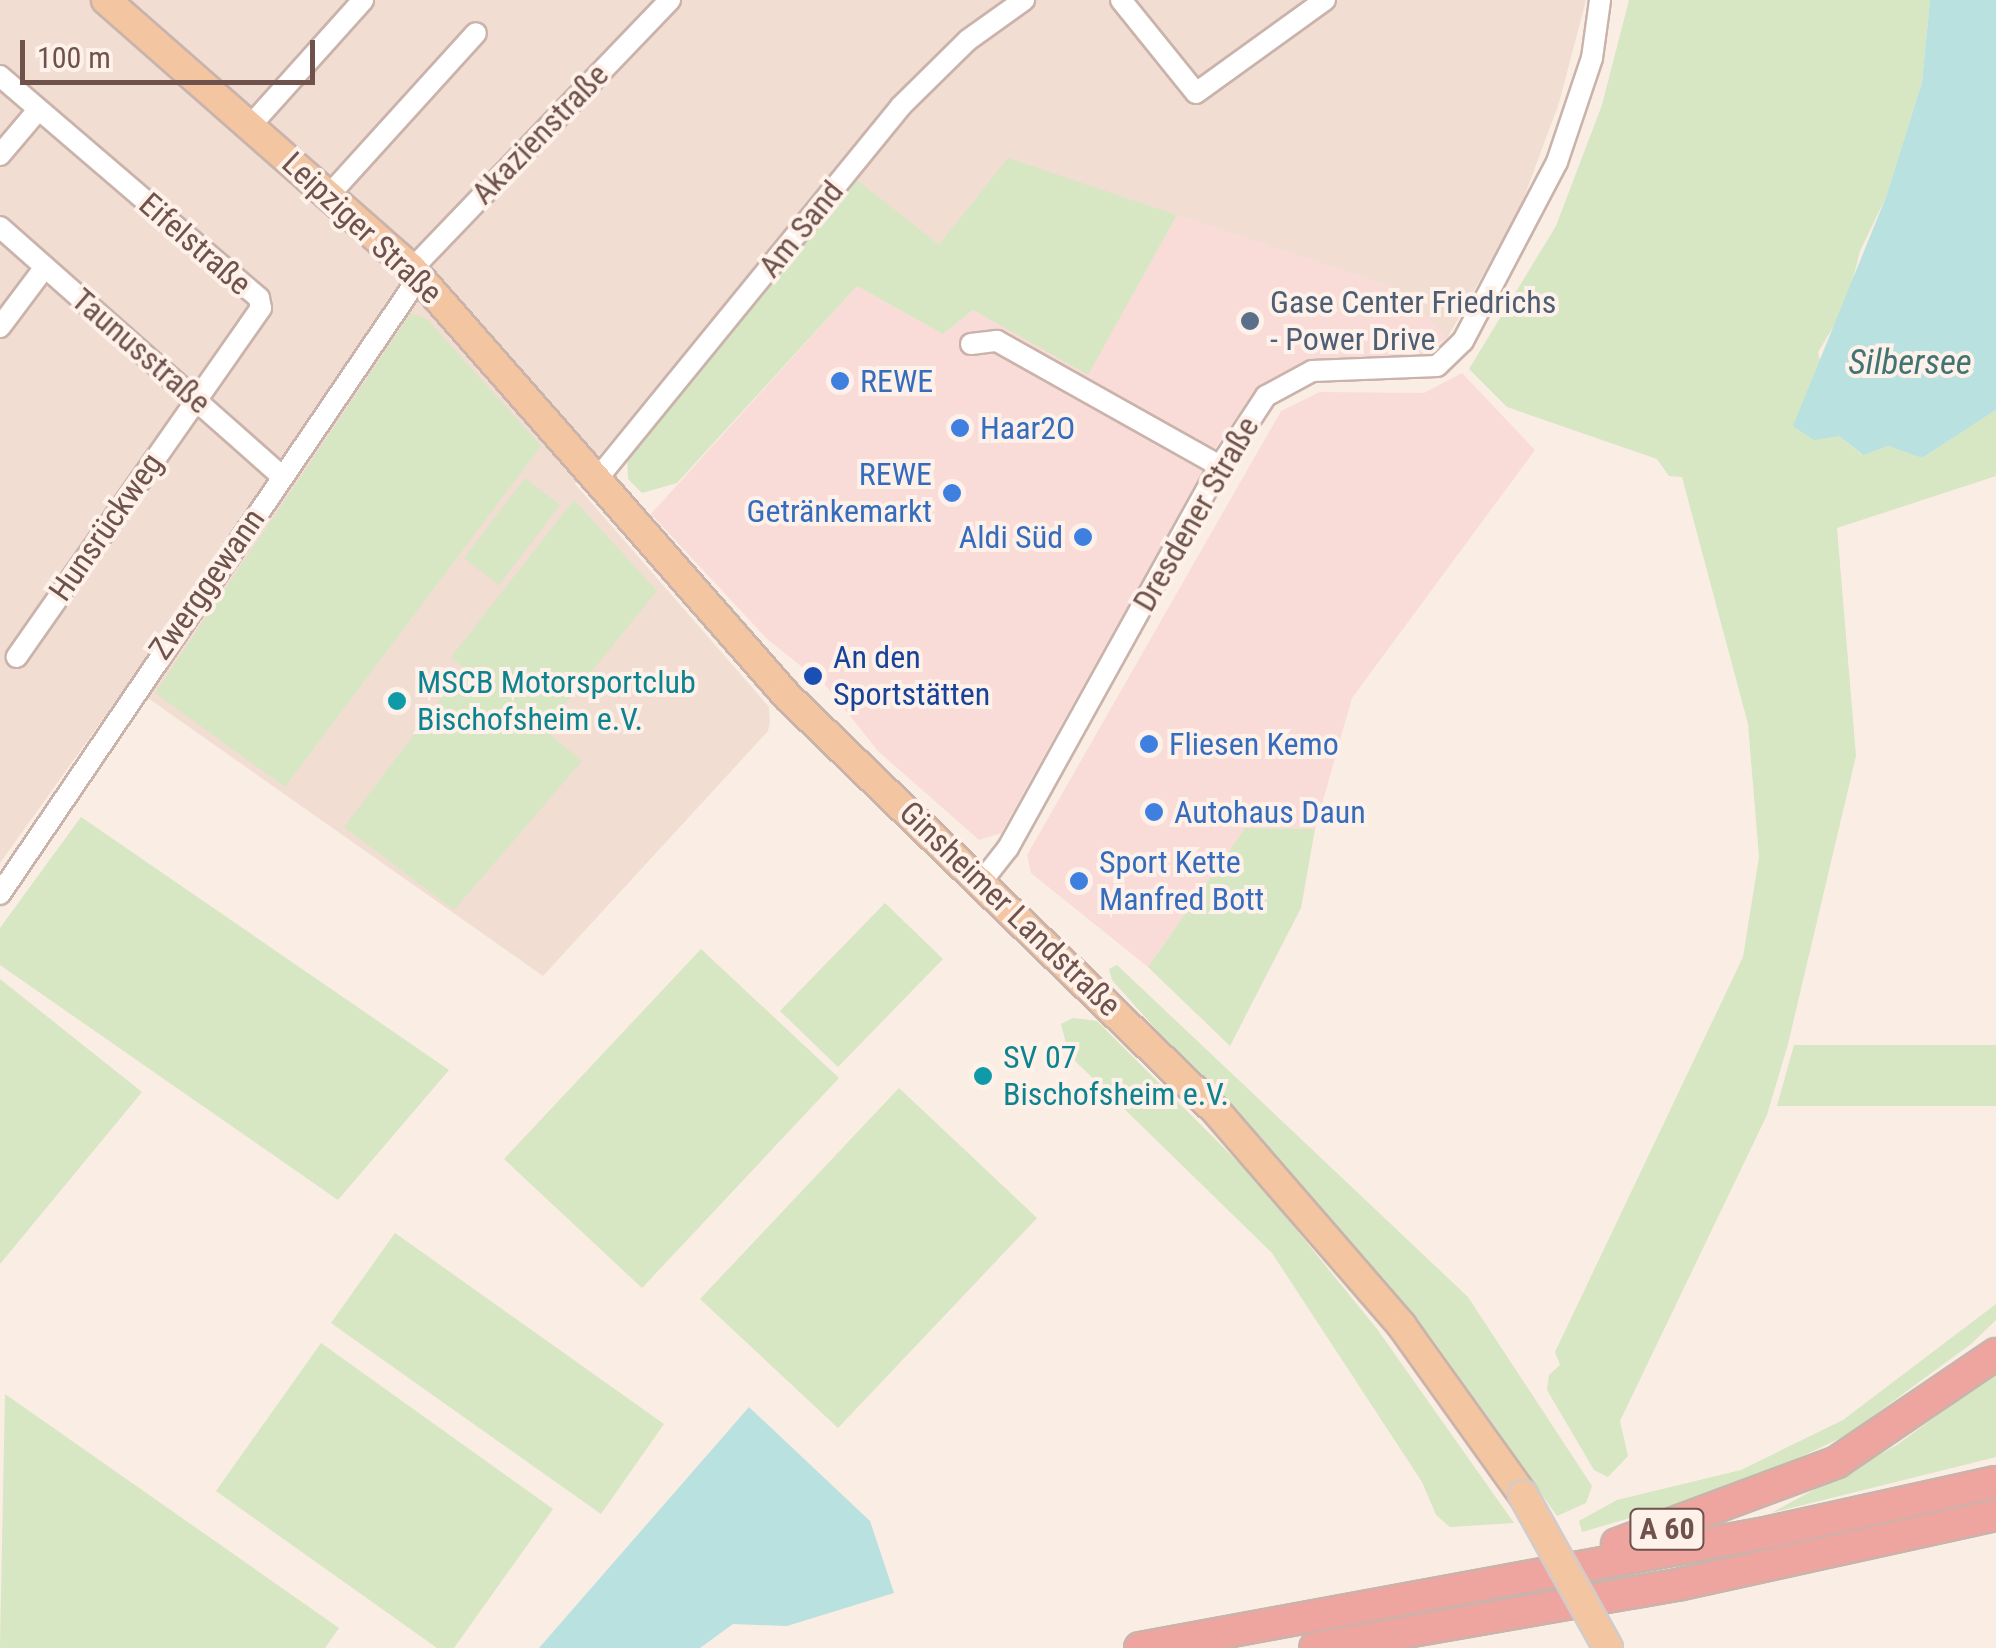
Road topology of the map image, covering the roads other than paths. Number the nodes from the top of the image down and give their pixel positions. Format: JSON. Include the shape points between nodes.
{"nodes":[{"id":1,"x":106,"y":0,"type":"edge"},
{"id":2,"x":363,"y":0,"type":"edge"},
{"id":3,"x":670,"y":0,"type":"edge"},
{"id":4,"x":1024,"y":0,"type":"edge"},
{"id":5,"x":1122,"y":0,"type":"edge"},
{"id":6,"x":1325,"y":0,"type":"edge"},
{"id":7,"x":1600,"y":0,"type":"edge"},
{"id":8,"x":476,"y":33,"type":"dead end"},
{"id":9,"x":0,"y":76,"type":"edge"},
{"id":10,"x":38,"y":110,"type":"junction"},
{"id":11,"x":251,"y":125,"type":"junction"},
{"id":12,"x":0,"y":155,"type":"edge"},
{"id":13,"x":330,"y":194,"type":"junction"},
{"id":14,"x":0,"y":227,"type":"edge"},
{"id":15,"x":45,"y":266,"type":"junction"},
{"id":16,"x":415,"y":273,"type":"junction"},
{"id":17,"x":0,"y":326,"type":"edge"},
{"id":18,"x":971,"y":344,"type":"dead end"},
{"id":19,"x":194,"y":398,"type":"junction"},
{"id":20,"x":1220,"y":466,"type":"junction"},
{"id":21,"x":281,"y":476,"type":"junction"},
{"id":22,"x":597,"y":478,"type":"junction"},
{"id":23,"x":17,"y":656,"type":"dead end"},
{"id":24,"x":982,"y":880,"type":"junction"},
{"id":25,"x":1,"y":891,"type":"edge"},
{"id":26,"x":1996,"y":1354,"type":"edge"},
{"id":27,"x":1996,"y":1482,"type":"edge"},
{"id":28,"x":1996,"y":1515,"type":"edge"},
{"id":29,"x":1310,"y":1635,"type":"edge"},
{"id":30,"x":1140,"y":1648,"type":"edge"},
{"id":31,"x":1608,"y":1648,"type":"edge"}],
"edges":[{"from":1,"to":11,"type":"main road","name":"Leipziger Straße"},
{"from":2,"to":11,"type":"street"},
{"from":3,"to":16,"type":"street","name":"Akazienstraße"},
{"from":4,"to":22,"type":"street","name":"Am Sand","via":[[968,40],[900,107]]},
{"from":5,"to":6,"type":"street","via":[[1196,93]]},
{"from":7,"to":20,"type":"street","name":"Dresdener Straße","via":[[1592,58],[1557,162],[1464,341],[1426,369],[1293,376],[1266,396]]},
{"from":8,"to":13,"type":"street"},
{"from":9,"to":10,"type":"street","name":"Eifelstraße"},
{"from":10,"to":12,"type":"street"},
{"from":10,"to":19,"type":"street","name":"Eifelstraße","via":[[259,298],[261,308]]},
{"from":11,"to":13,"type":"main road","name":"Leipziger Straße"},
{"from":13,"to":16,"type":"main road","name":"Leipziger Straße"},
{"from":14,"to":15,"type":"street","name":"Taunusstraße"},
{"from":15,"to":17,"type":"street"},
{"from":15,"to":19,"type":"street","name":"Taunusstraße"},
{"from":16,"to":21,"type":"street","name":"Zwerggewann"},
{"from":16,"to":22,"type":"main road","name":"Leipziger Straße"},
{"from":18,"to":20,"type":"street","via":[[997,341]]},
{"from":19,"to":21,"type":"street","name":"Taunusstraße"},
{"from":19,"to":23,"type":"street","name":"Hunsrückweg"},
{"from":20,"to":24,"type":"street","name":"Dresdener Straße","via":[[1008,848]]},
{"from":21,"to":25,"type":"street","name":"Zwerggewann"},
{"from":22,"to":24,"type":"main road","name":"Ginsheimer Landstraße","via":[[787,696]]},
{"from":24,"to":31,"type":"main road","name":"Ginsheimer Landstraße","bridge":true,"via":[[1288,1189],[1402,1326],[1523,1494]]},
{"from":26,"to":29,"type":"highway","number":"A 60","via":[[1838,1462],[1707,1516]]},
{"from":27,"to":29,"type":"highway","number":"A 60"},
{"from":28,"to":29,"type":"highway","number":"A 60","via":[[1677,1585]]},
{"from":29,"to":30,"type":"highway","number":"A 60"}]}
